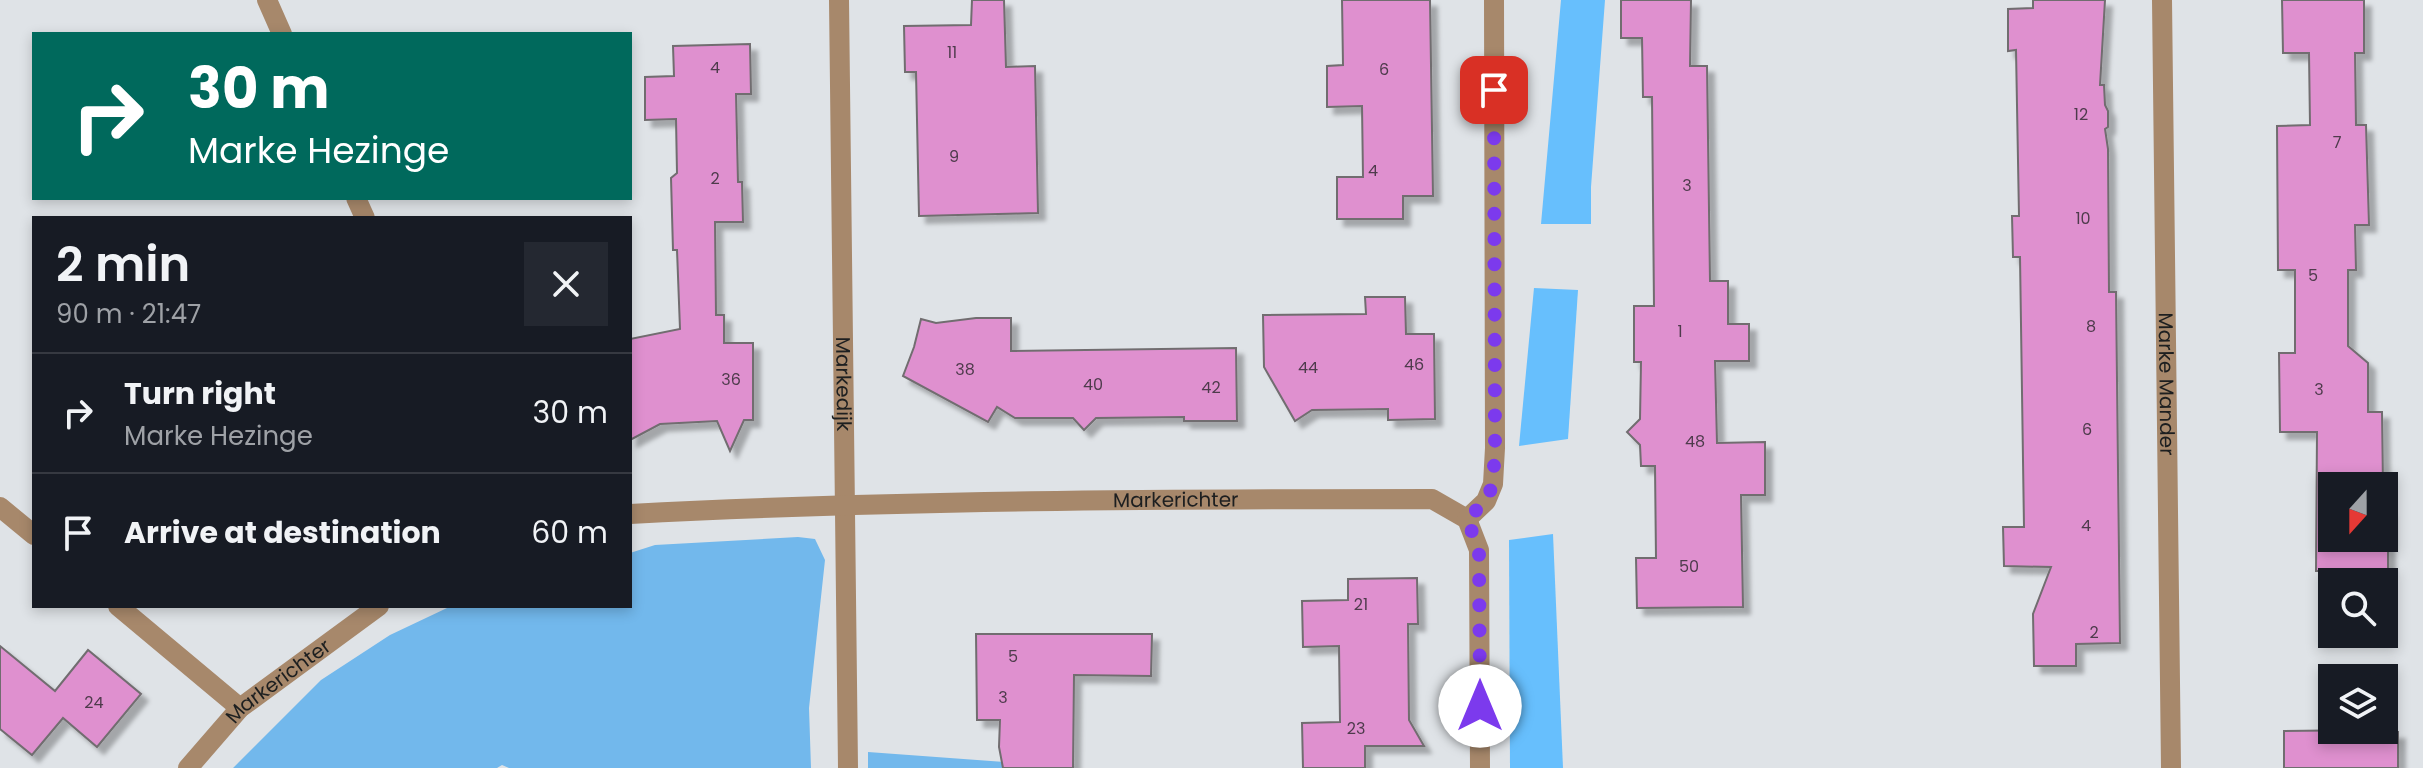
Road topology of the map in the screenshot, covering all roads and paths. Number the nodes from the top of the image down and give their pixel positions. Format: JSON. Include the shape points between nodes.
{"nodes":[{"id":1,"x":267,"y":0,"type":"edge"},
{"id":2,"x":839,"y":0,"type":"edge"},
{"id":3,"x":1494,"y":0,"type":"edge"},
{"id":4,"x":2162,"y":0,"type":"edge"},
{"id":5,"x":281,"y":32,"type":"edge"},
{"id":6,"x":844,"y":504,"type":"junction"},
{"id":7,"x":0,"y":507,"type":"edge"},
{"id":8,"x":632,"y":514,"type":"edge"},
{"id":9,"x":1467,"y":519,"type":"junction"},
{"id":10,"x":32,"y":533,"type":"edge"},
{"id":11,"x":120,"y":608,"type":"edge"},
{"id":12,"x":376,"y":608,"type":"edge"},
{"id":13,"x":240,"y":708,"type":"junction"},
{"id":14,"x":188,"y":768,"type":"edge"},
{"id":15,"x":848,"y":768,"type":"edge"},
{"id":16,"x":1480,"y":768,"type":"edge"},
{"id":17,"x":2171,"y":768,"type":"edge"}],
"edges":[{"from":1,"to":5,"type":"street"},
{"from":2,"to":6,"type":"street","name":"Markedijk"},
{"from":3,"to":9,"type":"street","via":[[1495,448],[1493,484],[1486,501]]},
{"from":4,"to":17,"type":"street","name":"Marke Mander"},
{"from":6,"to":8,"type":"street","name":"Markerichter"},
{"from":6,"to":9,"type":"street","name":"Markerichter","via":[[1432,499]]},
{"from":6,"to":15,"type":"street","name":"Markedijk"},
{"from":7,"to":10,"type":"street"},
{"from":9,"to":16,"type":"street","via":[[1479,550]]},
{"from":11,"to":13,"type":"street"},
{"from":12,"to":13,"type":"street","name":"Markerichter"},
{"from":13,"to":14,"type":"street","name":"Markerichter"}]}
